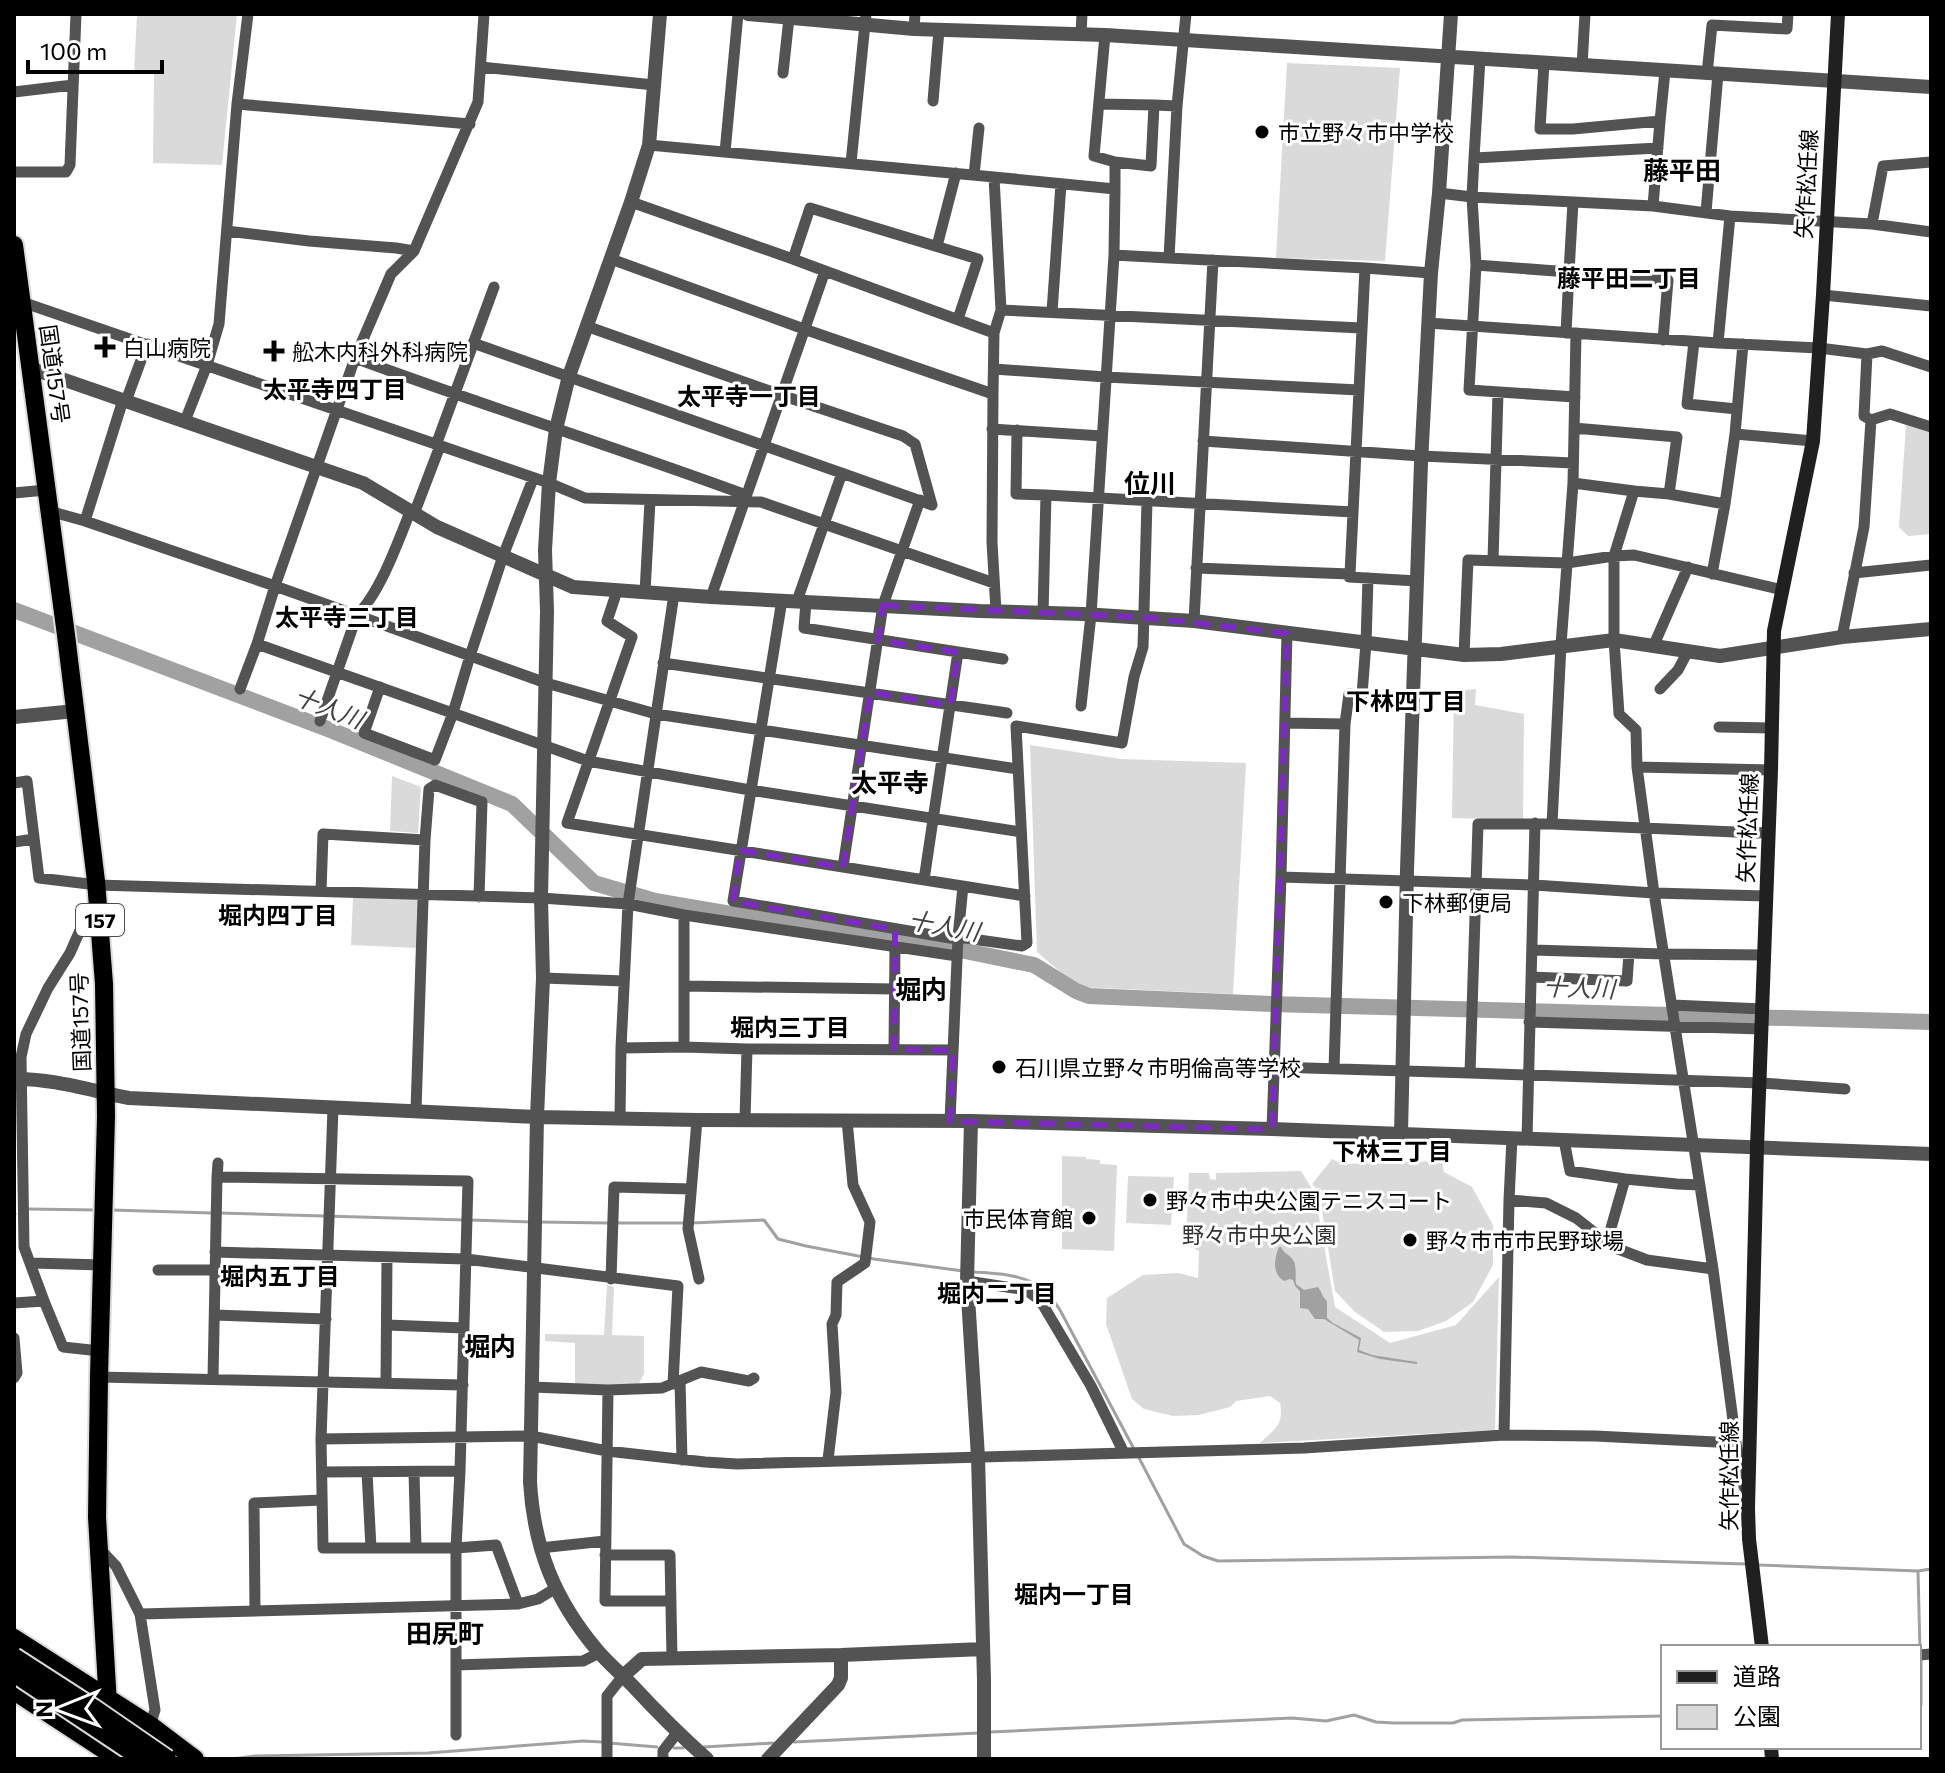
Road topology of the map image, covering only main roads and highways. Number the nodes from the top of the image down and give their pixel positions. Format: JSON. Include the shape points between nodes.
{"nodes":[{"id":1,"x":1838,"y":14,"type":"edge"},
{"id":2,"x":14,"y":245,"type":"edge"},
{"id":3,"x":18,"y":301,"type":"edge"},
{"id":4,"x":14,"y":1638,"type":"edge"},
{"id":5,"x":1762,"y":1645,"type":"edge"},
{"id":6,"x":14,"y":1657,"type":"edge"},
{"id":7,"x":14,"y":1673,"type":"edge"},
{"id":8,"x":14,"y":1691,"type":"edge"},
{"id":9,"x":107,"y":1697,"type":"junction"},
{"id":10,"x":114,"y":1758,"type":"edge"},
{"id":11,"x":143,"y":1759,"type":"edge"},
{"id":12,"x":167,"y":1759,"type":"edge"},
{"id":13,"x":195,"y":1759,"type":"edge"}],
"edges":[{"from":1,"to":5,"type":"main road","name":"矢作松任線","via":[[1813,441],[1774,631],[1748,1508]]},
{"from":2,"to":3,"type":"highway","name":"国道157号","number":"157"},
{"from":3,"to":9,"type":"highway","name":"国道157号","number":"157","via":[[65,629],[104,984],[98,1546]]},
{"from":4,"to":9,"type":"highway"},
{"from":6,"to":12,"type":"highway","bridge":true},
{"from":7,"to":11,"type":"highway","bridge":true},
{"from":8,"to":10,"type":"highway"},
{"from":9,"to":10,"type":"highway","name":"国道157号","number":"157"},
{"from":9,"to":13,"type":"highway"}]}
